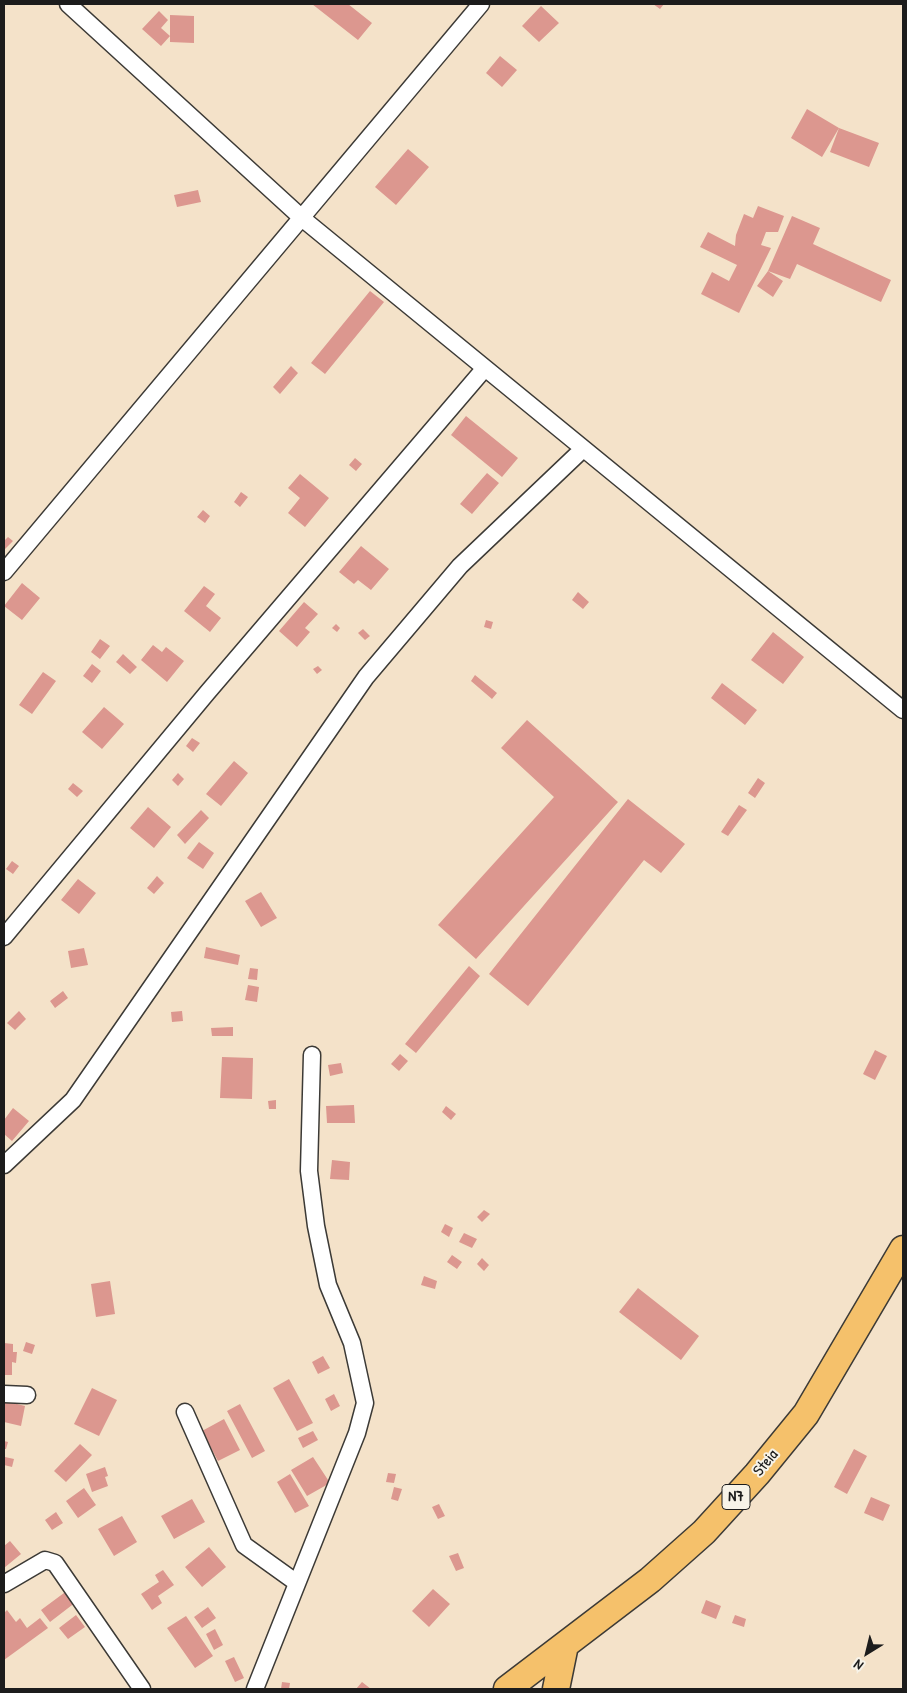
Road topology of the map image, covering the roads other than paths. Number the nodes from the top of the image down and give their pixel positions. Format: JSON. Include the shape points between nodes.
{"nodes":[{"id":1,"x":68,"y":4,"type":"edge"},
{"id":2,"x":482,"y":4,"type":"edge"},
{"id":3,"x":303,"y":219,"type":"junction"},
{"id":4,"x":485,"y":368,"type":"junction"},
{"id":5,"x":583,"y":449,"type":"junction"},
{"id":6,"x":4,"y":572,"type":"edge"},
{"id":7,"x":903,"y":710,"type":"edge"},
{"id":8,"x":4,"y":937,"type":"edge"},
{"id":9,"x":312,"y":1055,"type":"dead end"},
{"id":10,"x":4,"y":1165,"type":"edge"},
{"id":11,"x":903,"y":1249,"type":"edge"},
{"id":12,"x":4,"y":1394,"type":"edge"},
{"id":13,"x":27,"y":1395,"type":"dead end"},
{"id":14,"x":185,"y":1412,"type":"dead end"},
{"id":15,"x":296,"y":1583,"type":"junction"},
{"id":16,"x":4,"y":1584,"type":"edge"},
{"id":17,"x":565,"y":1645,"type":"junction"},
{"id":18,"x":517,"y":1686,"type":"edge"},
{"id":19,"x":142,"y":1689,"type":"edge"},
{"id":20,"x":255,"y":1689,"type":"edge"},
{"id":21,"x":556,"y":1689,"type":"edge"}],
"edges":[{"from":1,"to":3,"type":"street"},
{"from":2,"to":3,"type":"street"},
{"from":3,"to":4,"type":"street"},
{"from":3,"to":6,"type":"street"},
{"from":4,"to":5,"type":"street"},
{"from":4,"to":8,"type":"street"},
{"from":5,"to":7,"type":"street"},
{"from":5,"to":10,"type":"street","via":[[460,566],[366,677],[73,1100]]},
{"from":9,"to":15,"type":"street","via":[[309,1171],[316,1226],[328,1286],[352,1343],[365,1403],[357,1434]]},
{"from":11,"to":17,"type":"main road","name":"Steia","number":"N7","via":[[806,1414],[757,1474],[704,1532],[650,1580]]},
{"from":12,"to":13,"type":"street"},
{"from":14,"to":15,"type":"street","via":[[244,1545]]},
{"from":15,"to":20,"type":"street"},
{"from":16,"to":19,"type":"street","via":[[45,1560],[55,1563]]},
{"from":17,"to":18,"type":"main road","name":"Steia","number":"N7"},
{"from":17,"to":21,"type":"main road"}]}
